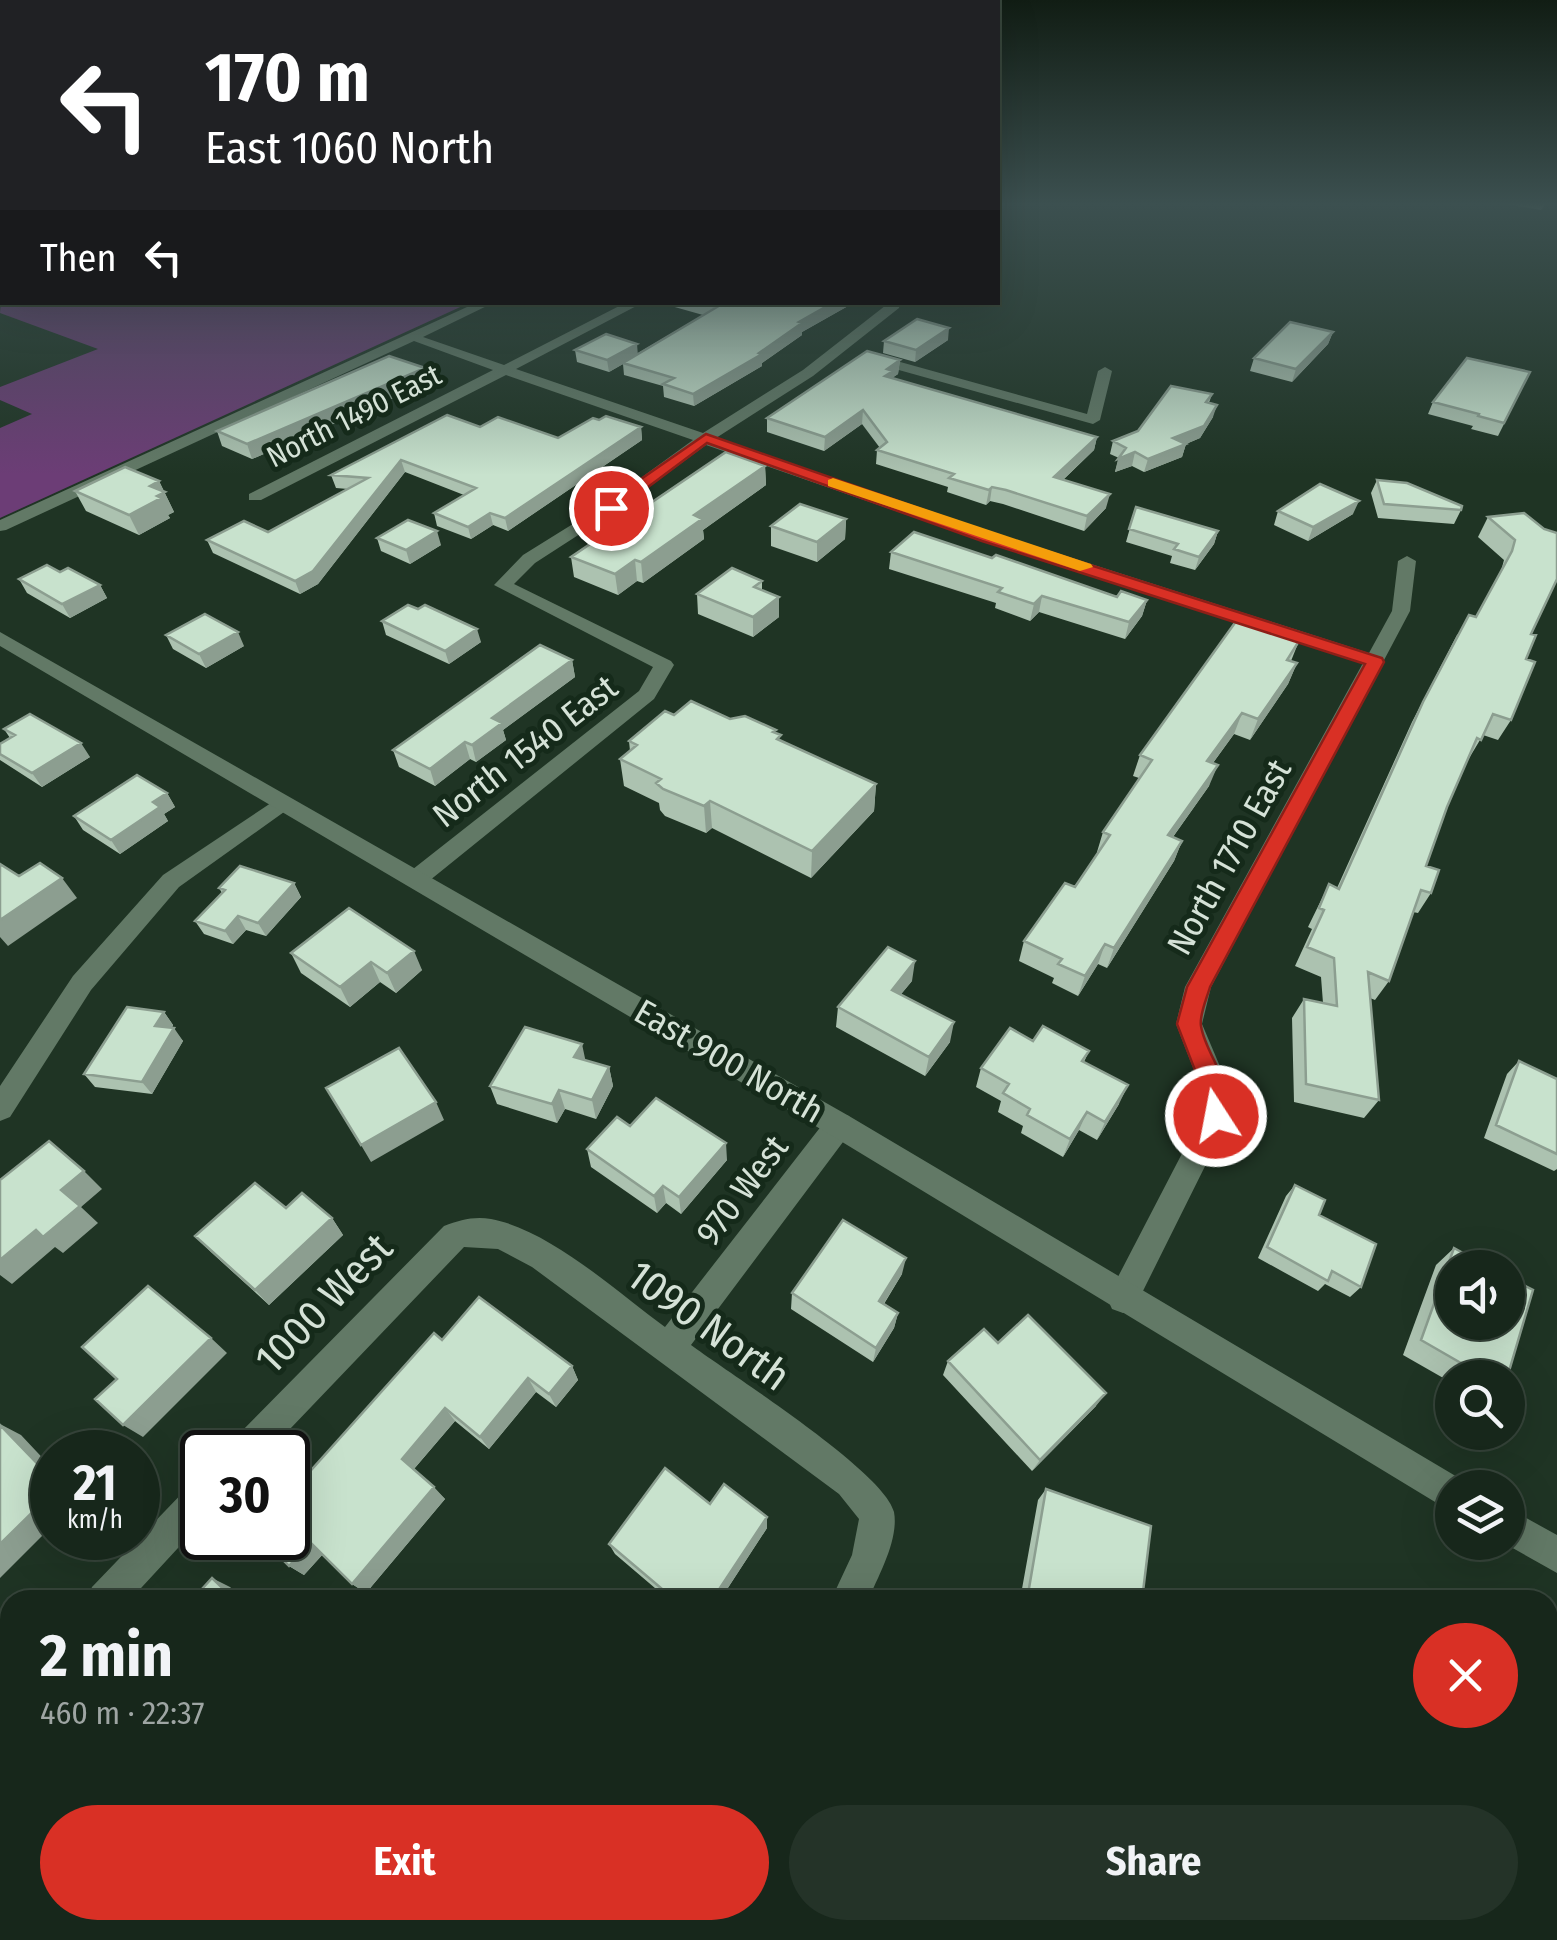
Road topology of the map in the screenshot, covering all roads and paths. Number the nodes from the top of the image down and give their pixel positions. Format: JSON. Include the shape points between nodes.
{"nodes":[{"id":1,"x":482,"y":305,"type":"edge"},
{"id":2,"x":632,"y":305,"type":"edge"},
{"id":3,"x":896,"y":305,"type":"dead end"},
{"id":4,"x":422,"y":341,"type":"dead end"},
{"id":5,"x":839,"y":349,"type":"junction"},
{"id":6,"x":505,"y":370,"type":"junction"},
{"id":7,"x":1105,"y":371,"type":"dead end"},
{"id":8,"x":706,"y":438,"type":"junction"},
{"id":9,"x":255,"y":497,"type":"dead end"},
{"id":10,"x":0,"y":526,"type":"edge"},
{"id":11,"x":1407,"y":562,"type":"dead end"},
{"id":12,"x":0,"y":638,"type":"edge"},
{"id":13,"x":1376,"y":662,"type":"junction"},
{"id":14,"x":283,"y":802,"type":"junction"},
{"id":15,"x":416,"y":879,"type":"junction"},
{"id":16,"x":0,"y":1109,"type":"edge"},
{"id":17,"x":838,"y":1125,"type":"junction"},
{"id":18,"x":476,"y":1228,"type":"joint"},
{"id":19,"x":1123,"y":1298,"type":"junction"},
{"id":20,"x":668,"y":1348,"type":"junction"},
{"id":21,"x":266,"y":1430,"type":"edge"},
{"id":22,"x":1435,"y":1484,"type":"edge"},
{"id":23,"x":180,"y":1520,"type":"edge"},
{"id":24,"x":1525,"y":1536,"type":"edge"},
{"id":25,"x":1557,"y":1555,"type":"edge"},
{"id":26,"x":114,"y":1590,"type":"edge"},
{"id":27,"x":853,"y":1590,"type":"edge"}],
"edges":[{"from":1,"to":10,"type":"street"},
{"from":2,"to":6,"type":"street","name":"North 1490 East"},
{"from":3,"to":5,"type":"street"},
{"from":4,"to":6,"type":"street"},
{"from":5,"to":7,"type":"street","via":[[1093,420]]},
{"from":5,"to":8,"type":"street"},
{"from":6,"to":8,"type":"street"},
{"from":6,"to":9,"type":"street","name":"North 1490 East"},
{"from":8,"to":13,"type":"street"},
{"from":8,"to":15,"type":"street","name":"North 1540 East","via":[[503,584],[664,665],[647,695]]},
{"from":11,"to":13,"type":"street","name":"North 1710 East","via":[[1401,611]]},
{"from":12,"to":14,"type":"street","name":"East 900 North"},
{"from":13,"to":19,"type":"street","name":"North 1710 East","via":[[1198,987],[1188,1024],[1213,1083],[1216,1116]]},
{"from":14,"to":15,"type":"street","name":"East 900 North"},
{"from":14,"to":16,"type":"street","via":[[171,881],[82,983]]},
{"from":15,"to":17,"type":"street","name":"East 900 North"},
{"from":17,"to":19,"type":"street","name":"East 900 North"},
{"from":17,"to":20,"type":"street","name":"970 West"},
{"from":18,"to":20,"type":"street","name":"1090 North","via":[[500,1232],[542,1257]]},
{"from":18,"to":21,"type":"street","name":"1000 West","via":[[455,1236],[405,1284]]},
{"from":19,"to":22,"type":"street","name":"East 900 North"},
{"from":20,"to":27,"type":"street","name":"1090 North","via":[[851,1482],[877,1514],[869,1558]]},
{"from":23,"to":26,"type":"street"},
{"from":24,"to":25,"type":"street"}]}
